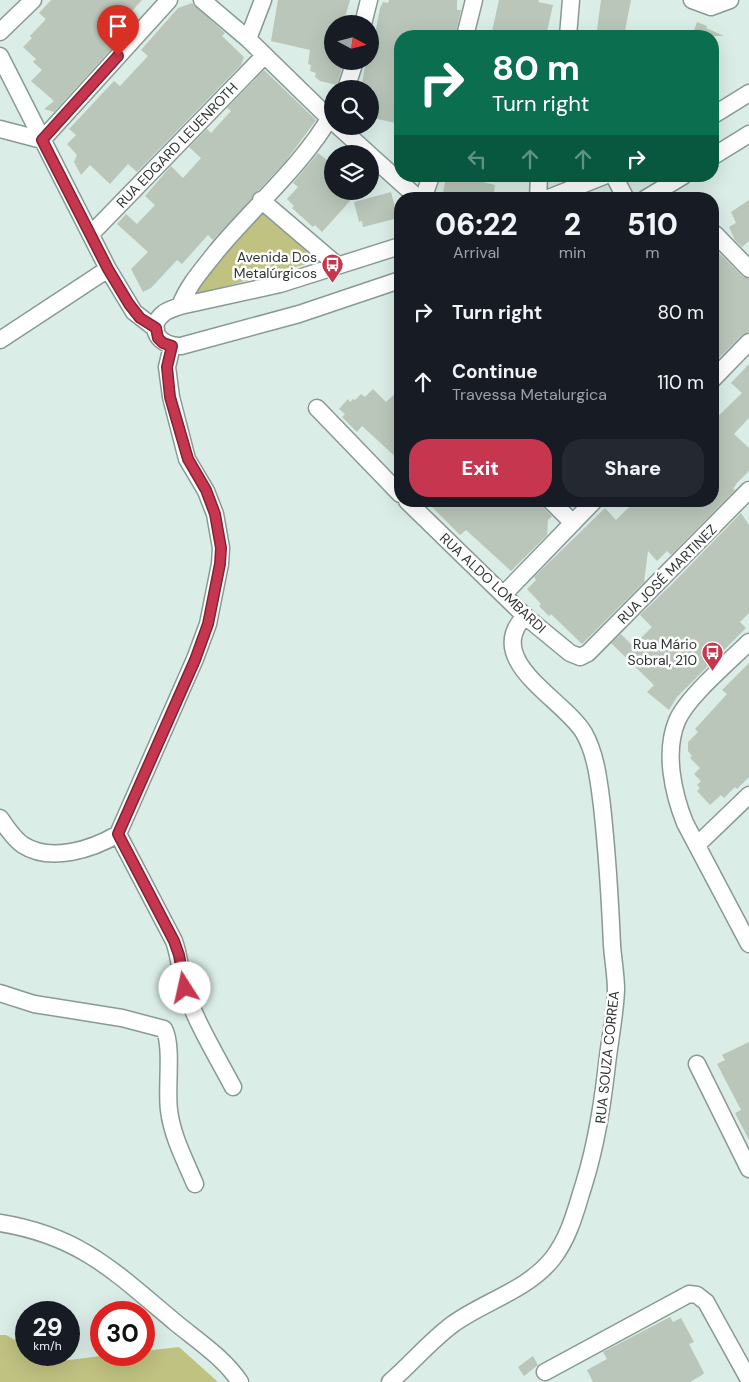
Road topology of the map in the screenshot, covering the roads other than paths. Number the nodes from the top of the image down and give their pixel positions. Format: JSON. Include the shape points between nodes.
{"nodes":[{"id":1,"x":33,"y":0,"type":"edge"},
{"id":2,"x":169,"y":0,"type":"edge"},
{"id":3,"x":202,"y":0,"type":"edge"},
{"id":4,"x":263,"y":0,"type":"edge"},
{"id":5,"x":369,"y":0,"type":"edge"},
{"id":6,"x":474,"y":0,"type":"edge"},
{"id":7,"x":692,"y":0,"type":"edge"},
{"id":8,"x":730,"y":0,"type":"edge"},
{"id":9,"x":571,"y":2,"type":"edge"},
{"id":10,"x":365,"y":15,"type":"edge"},
{"id":11,"x":467,"y":30,"type":"edge"},
{"id":12,"x":569,"y":30,"type":"edge"},
{"id":13,"x":0,"y":32,"type":"edge"},
{"id":14,"x":248,"y":39,"type":"junction"},
{"id":15,"x":0,"y":56,"type":"edge"},
{"id":16,"x":264,"y":56,"type":"junction"},
{"id":17,"x":749,"y":93,"type":"edge"},
{"id":18,"x":324,"y":112,"type":"edge"},
{"id":19,"x":719,"y":112,"type":"edge"},
{"id":20,"x":0,"y":129,"type":"edge"},
{"id":21,"x":324,"y":130,"type":"edge"},
{"id":22,"x":749,"y":134,"type":"edge"},
{"id":23,"x":349,"y":135,"type":"edge"},
{"id":24,"x":42,"y":140,"type":"junction"},
{"id":25,"x":360,"y":145,"type":"edge"},
{"id":26,"x":719,"y":153,"type":"edge"},
{"id":27,"x":379,"y":162,"type":"edge"},
{"id":28,"x":394,"y":176,"type":"edge"},
{"id":29,"x":400,"y":182,"type":"edge"},
{"id":30,"x":589,"y":182,"type":"edge"},
{"id":31,"x":673,"y":182,"type":"edge"},
{"id":32,"x":411,"y":192,"type":"edge"},
{"id":33,"x":564,"y":192,"type":"edge"},
{"id":34,"x":657,"y":192,"type":"edge"},
{"id":35,"x":261,"y":200,"type":"junction"},
{"id":36,"x":91,"y":234,"type":"junction"},
{"id":37,"x":719,"y":238,"type":"edge"},
{"id":38,"x":394,"y":248,"type":"edge"},
{"id":39,"x":337,"y":265,"type":"junction"},
{"id":40,"x":108,"y":269,"type":"junction"},
{"id":41,"x":749,"y":269,"type":"edge"},
{"id":42,"x":394,"y":282,"type":"edge"},
{"id":43,"x":180,"y":306,"type":"junction"},
{"id":44,"x":156,"y":328,"type":"junction"},
{"id":45,"x":0,"y":340,"type":"edge"},
{"id":46,"x":749,"y":342,"type":"edge"},
{"id":47,"x":172,"y":346,"type":"junction"},
{"id":48,"x":719,"y":372,"type":"edge"},
{"id":49,"x":317,"y":408,"type":"dead end"},
{"id":50,"x":394,"y":488,"type":"edge"},
{"id":51,"x":749,"y":490,"type":"edge"},
{"id":52,"x":413,"y":507,"type":"edge"},
{"id":53,"x":557,"y":507,"type":"edge"},
{"id":54,"x":588,"y":507,"type":"edge"},
{"id":55,"x":573,"y":523,"type":"junction"},
{"id":56,"x":504,"y":594,"type":"junction"},
{"id":57,"x":525,"y":616,"type":"junction"},
{"id":58,"x":749,"y":642,"type":"edge"},
{"id":59,"x":584,"y":656,"type":"joint"},
{"id":60,"x":749,"y":795,"type":"edge"},
{"id":61,"x":0,"y":818,"type":"edge"},
{"id":62,"x":118,"y":834,"type":"junction"},
{"id":63,"x":697,"y":845,"type":"junction"},
{"id":64,"x":749,"y":944,"type":"edge"},
{"id":65,"x":0,"y":993,"type":"edge"},
{"id":66,"x":697,"y":1064,"type":"dead end"},
{"id":67,"x":233,"y":1087,"type":"dead end"},
{"id":68,"x":749,"y":1169,"type":"edge"},
{"id":69,"x":195,"y":1184,"type":"dead end"},
{"id":70,"x":0,"y":1223,"type":"edge"},
{"id":71,"x":545,"y":1372,"type":"dead end"},
{"id":72,"x":746,"y":1380,"type":"edge"},
{"id":73,"x":240,"y":1382,"type":"edge"},
{"id":74,"x":390,"y":1382,"type":"edge"}],
"edges":[{"from":1,"to":13,"type":"street"},
{"from":2,"to":24,"type":"street"},
{"from":3,"to":14,"type":"street"},
{"from":4,"to":14,"type":"street"},
{"from":5,"to":10,"type":"street"},
{"from":6,"to":11,"type":"street"},
{"from":7,"to":8,"type":"street","via":[[711,7]]},
{"from":9,"to":12,"type":"street"},
{"from":14,"to":16,"type":"street"},
{"from":15,"to":24,"type":"street"},
{"from":16,"to":18,"type":"street"},
{"from":16,"to":36,"type":"street","name":"RUA EDGARD LEUENROTH"},
{"from":17,"to":19,"type":"street"},
{"from":20,"to":24,"type":"street"},
{"from":21,"to":35,"type":"street"},
{"from":22,"to":26,"type":"street"},
{"from":23,"to":25,"type":"street"},
{"from":24,"to":36,"type":"street"},
{"from":27,"to":28,"type":"street"},
{"from":29,"to":32,"type":"street"},
{"from":30,"to":33,"type":"street"},
{"from":31,"to":34,"type":"street"},
{"from":35,"to":39,"type":"street"},
{"from":35,"to":43,"type":"street","via":[[197,275]]},
{"from":36,"to":40,"type":"street"},
{"from":37,"to":41,"type":"street"},
{"from":38,"to":39,"type":"street"},
{"from":39,"to":43,"type":"street","via":[[280,284]]},
{"from":40,"to":44,"type":"street","via":[[134,312]]},
{"from":40,"to":45,"type":"street"},
{"from":42,"to":47,"type":"street","via":[[299,314]]},
{"from":43,"to":44,"type":"street","via":[[165,312]]},
{"from":44,"to":47,"type":"street","via":[[158,338]]},
{"from":46,"to":48,"type":"street"},
{"from":47,"to":62,"type":"street","via":[[167,367],[170,397],[188,459],[206,490],[219,529],[220,564],[208,624],[195,660]]},
{"from":49,"to":50,"type":"street"},
{"from":51,"to":59,"type":"street","name":"RUA JOSÉ MARTINEZ"},
{"from":52,"to":56,"type":"street","name":"RUA ALDO LOMBARDI"},
{"from":53,"to":55,"type":"street"},
{"from":54,"to":55,"type":"street"},
{"from":55,"to":56,"type":"street"},
{"from":56,"to":57,"type":"street","name":"RUA ALDO LOMBARDI"},
{"from":57,"to":59,"type":"street","name":"RUA ALDO LOMBARDI","via":[[570,653]]},
{"from":57,"to":74,"type":"street","name":"RUA SOUZA CORREA","via":[[517,625],[513,654],[585,734],[600,790],[616,988],[600,1122],[574,1216],[565,1240],[552,1258],[528,1281],[450,1326]]},
{"from":58,"to":63,"type":"street","via":[[691,701],[677,720],[672,738],[677,802]]},
{"from":60,"to":63,"type":"street"},
{"from":61,"to":62,"type":"street","via":[[23,845],[42,852],[92,847]]},
{"from":62,"to":67,"type":"street","via":[[174,941],[196,1019]]},
{"from":63,"to":64,"type":"street"},
{"from":65,"to":69,"type":"street","via":[[34,1004],[122,1018],[164,1029],[168,1041],[169,1113]]},
{"from":66,"to":68,"type":"street"},
{"from":70,"to":73,"type":"street","via":[[47,1234],[103,1262],[222,1361]]},
{"from":71,"to":72,"type":"street","via":[[689,1294],[697,1295],[706,1302]]}]}
